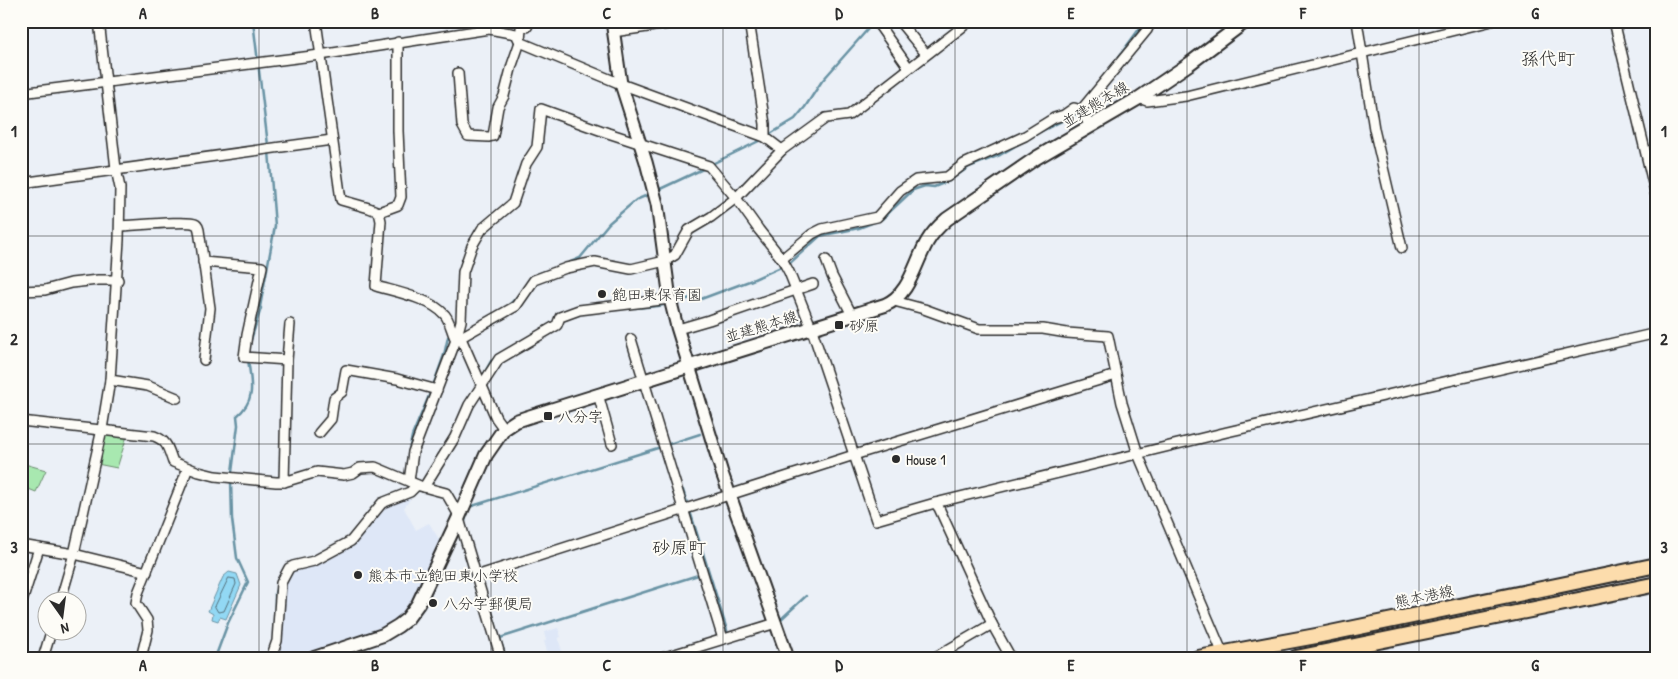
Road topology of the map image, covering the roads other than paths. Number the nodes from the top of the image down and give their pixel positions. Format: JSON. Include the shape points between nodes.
{"nodes":[{"id":1,"x":99,"y":21,"type":"edge"},
{"id":2,"x":316,"y":21,"type":"edge"},
{"id":3,"x":530,"y":21,"type":"edge"},
{"id":4,"x":689,"y":21,"type":"edge"},
{"id":5,"x":749,"y":21,"type":"edge"},
{"id":6,"x":876,"y":21,"type":"edge"},
{"id":7,"x":899,"y":21,"type":"edge"},
{"id":8,"x":970,"y":21,"type":"edge"},
{"id":9,"x":1152,"y":21,"type":"edge"},
{"id":10,"x":1246,"y":21,"type":"edge"},
{"id":11,"x":1357,"y":21,"type":"edge"},
{"id":12,"x":1492,"y":21,"type":"edge"},
{"id":13,"x":1614,"y":21,"type":"edge"},
{"id":14,"x":664,"y":23,"type":"edge"},
{"id":15,"x":1480,"y":23,"type":"edge"},
{"id":16,"x":488,"y":25,"type":"edge"},
{"id":17,"x":613,"y":26,"type":"edge"},
{"id":18,"x":398,"y":42,"type":"junction"},
{"id":19,"x":520,"y":42,"type":"junction"},
{"id":20,"x":1362,"y":53,"type":"junction"},
{"id":21,"x":926,"y":54,"type":"junction"},
{"id":22,"x":320,"y":55,"type":"junction"},
{"id":23,"x":908,"y":68,"type":"junction"},
{"id":24,"x":458,"y":73,"type":"dead end"},
{"id":25,"x":106,"y":82,"type":"junction"},
{"id":26,"x":621,"y":84,"type":"junction"},
{"id":27,"x":21,"y":93,"type":"edge"},
{"id":28,"x":1139,"y":98,"type":"junction"},
{"id":29,"x":1081,"y":110,"type":"junction"},
{"id":30,"x":1090,"y":126,"type":"junction"},
{"id":31,"x":765,"y":137,"type":"junction"},
{"id":32,"x":332,"y":140,"type":"junction"},
{"id":33,"x":639,"y":143,"type":"junction"},
{"id":34,"x":782,"y":150,"type":"junction"},
{"id":35,"x":116,"y":169,"type":"junction"},
{"id":36,"x":21,"y":183,"type":"edge"},
{"id":37,"x":736,"y":198,"type":"junction"},
{"id":38,"x":1657,"y":200,"type":"edge"},
{"id":39,"x":379,"y":212,"type":"junction"},
{"id":40,"x":120,"y":226,"type":"junction"},
{"id":41,"x":1402,"y":248,"type":"dead end"},
{"id":42,"x":782,"y":259,"type":"junction"},
{"id":43,"x":826,"y":260,"type":"dead end"},
{"id":44,"x":666,"y":261,"type":"junction"},
{"id":45,"x":203,"y":262,"type":"junction"},
{"id":46,"x":118,"y":280,"type":"junction"},
{"id":47,"x":814,"y":284,"type":"dead end"},
{"id":48,"x":796,"y":290,"type":"junction"},
{"id":49,"x":21,"y":291,"type":"edge"},
{"id":50,"x":670,"y":299,"type":"junction"},
{"id":51,"x":894,"y":301,"type":"junction"},
{"id":52,"x":852,"y":315,"type":"junction"},
{"id":53,"x":290,"y":324,"type":"dead end"},
{"id":54,"x":811,"y":327,"type":"junction"},
{"id":55,"x":678,"y":329,"type":"junction"},
{"id":56,"x":1657,"y":333,"type":"edge"},
{"id":57,"x":458,"y":338,"type":"junction"},
{"id":58,"x":631,"y":339,"type":"dead end"},
{"id":59,"x":204,"y":360,"type":"dead end"},
{"id":60,"x":288,"y":360,"type":"junction"},
{"id":61,"x":689,"y":366,"type":"junction"},
{"id":62,"x":1116,"y":374,"type":"junction"},
{"id":63,"x":110,"y":380,"type":"junction"},
{"id":64,"x":644,"y":380,"type":"junction"},
{"id":65,"x":482,"y":385,"type":"junction"},
{"id":66,"x":437,"y":390,"type":"junction"},
{"id":67,"x":598,"y":394,"type":"junction"},
{"id":68,"x":177,"y":398,"type":"dead end"},
{"id":69,"x":21,"y":421,"type":"edge"},
{"id":70,"x":504,"y":429,"type":"junction"},
{"id":71,"x":102,"y":430,"type":"junction"},
{"id":72,"x":319,"y":433,"type":"dead end"},
{"id":73,"x":612,"y":444,"type":"dead end"},
{"id":74,"x":1138,"y":454,"type":"junction"},
{"id":75,"x":854,"y":456,"type":"junction"},
{"id":76,"x":188,"y":468,"type":"junction"},
{"id":77,"x":284,"y":482,"type":"junction"},
{"id":78,"x":417,"y":484,"type":"junction"},
{"id":79,"x":731,"y":495,"type":"junction"},
{"id":80,"x":935,"y":503,"type":"junction"},
{"id":81,"x":682,"y":510,"type":"junction"},
{"id":82,"x":458,"y":519,"type":"junction"},
{"id":83,"x":21,"y":545,"type":"edge"},
{"id":84,"x":38,"y":548,"type":"junction"},
{"id":85,"x":74,"y":554,"type":"junction"},
{"id":86,"x":1657,"y":565,"type":"edge"},
{"id":87,"x":147,"y":572,"type":"junction"},
{"id":88,"x":476,"y":576,"type":"junction"},
{"id":89,"x":1657,"y":584,"type":"edge"},
{"id":90,"x":63,"y":592,"type":"edge"},
{"id":91,"x":1484,"y":600,"type":"junction"},
{"id":92,"x":21,"y":605,"type":"edge"},
{"id":93,"x":1488,"y":620,"type":"junction"},
{"id":94,"x":776,"y":623,"type":"junction"},
{"id":95,"x":992,"y":624,"type":"junction"},
{"id":96,"x":723,"y":639,"type":"junction"},
{"id":97,"x":48,"y":642,"type":"edge"},
{"id":98,"x":1223,"y":656,"type":"edge"},
{"id":99,"x":43,"y":658,"type":"edge"},
{"id":100,"x":141,"y":658,"type":"edge"},
{"id":101,"x":272,"y":658,"type":"edge"},
{"id":102,"x":314,"y":658,"type":"edge"},
{"id":103,"x":501,"y":658,"type":"edge"},
{"id":104,"x":662,"y":658,"type":"edge"},
{"id":105,"x":788,"y":658,"type":"edge"},
{"id":106,"x":934,"y":658,"type":"edge"},
{"id":107,"x":1011,"y":658,"type":"edge"},
{"id":108,"x":1198,"y":658,"type":"edge"},
{"id":109,"x":1296,"y":658,"type":"edge"}],
"edges":[{"from":1,"to":25,"type":"street"},
{"from":2,"to":22,"type":"street"},
{"from":3,"to":19,"type":"street","via":[[527,27],[521,28]]},
{"from":4,"to":14,"type":"street"},
{"from":5,"to":31,"type":"street"},
{"from":6,"to":23,"type":"street"},
{"from":7,"to":21,"type":"street"},
{"from":8,"to":21,"type":"street"},
{"from":9,"to":29,"type":"street"},
{"from":10,"to":28,"type":"main road","name":"並建熊本線"},
{"from":11,"to":20,"type":"street"},
{"from":12,"to":15,"type":"street"},
{"from":13,"to":38,"type":"street"},
{"from":14,"to":17,"type":"street"},
{"from":15,"to":20,"type":"street"},
{"from":16,"to":18,"type":"street"},
{"from":16,"to":19,"type":"street","via":[[516,34]]},
{"from":17,"to":26,"type":"street"},
{"from":18,"to":22,"type":"street"},
{"from":18,"to":39,"type":"street","via":[[401,197],[394,208]]},
{"from":19,"to":24,"type":"street","via":[[498,107],[493,136],[468,136],[462,125]]},
{"from":19,"to":26,"type":"street"},
{"from":20,"to":28,"type":"street","via":[[1186,96],[1147,101]]},
{"from":20,"to":41,"type":"street","via":[[1374,129]]},
{"from":21,"to":23,"type":"street"},
{"from":22,"to":25,"type":"street"},
{"from":22,"to":32,"type":"street"},
{"from":23,"to":34,"type":"street","via":[[849,115],[826,118]]},
{"from":25,"to":27,"type":"street"},
{"from":25,"to":35,"type":"street"},
{"from":26,"to":31,"type":"street"},
{"from":26,"to":33,"type":"street"},
{"from":28,"to":30,"type":"main road","name":"並建熊本線"},
{"from":29,"to":30,"type":"street"},
{"from":29,"to":42,"type":"street","via":[[1074,108],[1025,136],[964,164],[947,177],[916,180],[900,191],[877,217],[822,229]]},
{"from":30,"to":51,"type":"main road","name":"並建熊本線","via":[[947,218],[926,243],[906,287]]},
{"from":31,"to":34,"type":"street"},
{"from":32,"to":35,"type":"street"},
{"from":32,"to":39,"type":"street","via":[[341,200]]},
{"from":33,"to":37,"type":"street","via":[[709,166]]},
{"from":33,"to":44,"type":"street","via":[[657,204]]},
{"from":33,"to":57,"type":"street","via":[[541,109],[537,147],[526,164],[513,203],[482,229],[472,246],[463,272]]},
{"from":34,"to":37,"type":"street"},
{"from":35,"to":36,"type":"street"},
{"from":35,"to":40,"type":"street","via":[[120,188]]},
{"from":37,"to":42,"type":"street"},
{"from":37,"to":44,"type":"street","via":[[689,230],[675,255]]},
{"from":39,"to":57,"type":"street","via":[[376,286],[433,306],[445,315]]},
{"from":40,"to":45,"type":"street","via":[[194,223],[199,230]]},
{"from":40,"to":46,"type":"street"},
{"from":42,"to":48,"type":"street"},
{"from":43,"to":52,"type":"street"},
{"from":44,"to":50,"type":"street"},
{"from":44,"to":57,"type":"street","via":[[631,269],[595,262],[566,268],[534,280],[516,306]]},
{"from":45,"to":59,"type":"street","via":[[210,308]]},
{"from":45,"to":60,"type":"street","via":[[262,267],[244,356]]},
{"from":46,"to":49,"type":"street"},
{"from":46,"to":63,"type":"street"},
{"from":47,"to":48,"type":"street"},
{"from":48,"to":54,"type":"street"},
{"from":48,"to":55,"type":"street"},
{"from":50,"to":55,"type":"street"},
{"from":50,"to":65,"type":"street","via":[[579,310],[560,317],[557,324],[499,359]]},
{"from":51,"to":52,"type":"main road","name":"並建熊本線"},
{"from":51,"to":62,"type":"street","via":[[980,329],[1043,329],[1108,336]]},
{"from":52,"to":54,"type":"main road","name":"並建熊本線"},
{"from":53,"to":60,"type":"street"},
{"from":54,"to":61,"type":"main road","name":"並建熊本線"},
{"from":54,"to":75,"type":"street"},
{"from":55,"to":61,"type":"street"},
{"from":56,"to":74,"type":"street"},
{"from":57,"to":65,"type":"street"},
{"from":57,"to":66,"type":"street"},
{"from":58,"to":64,"type":"street"},
{"from":60,"to":77,"type":"street"},
{"from":61,"to":64,"type":"main road","name":"並建熊本線"},
{"from":61,"to":79,"type":"street"},
{"from":62,"to":74,"type":"street"},
{"from":62,"to":75,"type":"street"},
{"from":63,"to":68,"type":"street","via":[[148,386]]},
{"from":63,"to":71,"type":"street"},
{"from":64,"to":67,"type":"main road","name":"並建熊本線"},
{"from":64,"to":81,"type":"street"},
{"from":65,"to":70,"type":"street"},
{"from":65,"to":78,"type":"street","via":[[469,405],[456,437]]},
{"from":66,"to":72,"type":"street","via":[[346,370],[342,392],[334,398],[331,420]]},
{"from":66,"to":78,"type":"street","via":[[413,452]]},
{"from":67,"to":70,"type":"main road","name":"並建熊本線","via":[[516,421]]},
{"from":67,"to":73,"type":"street"},
{"from":69,"to":71,"type":"street"},
{"from":70,"to":82,"type":"main road","name":"並建熊本線","via":[[486,454]]},
{"from":71,"to":76,"type":"street","via":[[162,439],[173,462]]},
{"from":71,"to":85,"type":"street"},
{"from":74,"to":80,"type":"street"},
{"from":74,"to":98,"type":"street"},
{"from":75,"to":79,"type":"street"},
{"from":75,"to":80,"type":"street","via":[[876,520]]},
{"from":76,"to":77,"type":"street","via":[[215,476]]},
{"from":76,"to":87,"type":"street"},
{"from":77,"to":78,"type":"street","via":[[318,472],[344,475],[360,468],[375,468]]},
{"from":78,"to":82,"type":"street","via":[[446,493]]},
{"from":78,"to":101,"type":"street","via":[[410,492],[382,503],[351,541],[314,561],[289,568],[281,583],[277,641]]},
{"from":79,"to":81,"type":"street"},
{"from":79,"to":94,"type":"street"},
{"from":80,"to":95,"type":"street"},
{"from":81,"to":88,"type":"street"},
{"from":81,"to":96,"type":"street"},
{"from":82,"to":88,"type":"street"},
{"from":82,"to":102,"type":"main road","name":"並建熊本線","via":[[418,604],[407,619],[383,635]]},
{"from":83,"to":84,"type":"street"},
{"from":84,"to":85,"type":"street"},
{"from":84,"to":92,"type":"street"},
{"from":85,"to":87,"type":"street"},
{"from":85,"to":90,"type":"street"},
{"from":86,"to":91,"type":"main road","name":"熊本港線"},
{"from":87,"to":100,"type":"street","via":[[136,603],[147,620],[148,630]]},
{"from":88,"to":103,"type":"street"},
{"from":89,"to":93,"type":"main road"},
{"from":91,"to":93,"type":"main road"},
{"from":91,"to":98,"type":"main road","name":"熊本港線"},
{"from":93,"to":109,"type":"main road"},
{"from":94,"to":96,"type":"street"},
{"from":94,"to":105,"type":"street"},
{"from":95,"to":106,"type":"street"},
{"from":95,"to":107,"type":"street"},
{"from":96,"to":104,"type":"street"},
{"from":97,"to":99,"type":"street"},
{"from":98,"to":108,"type":"main road","name":"熊本港線"}]}
